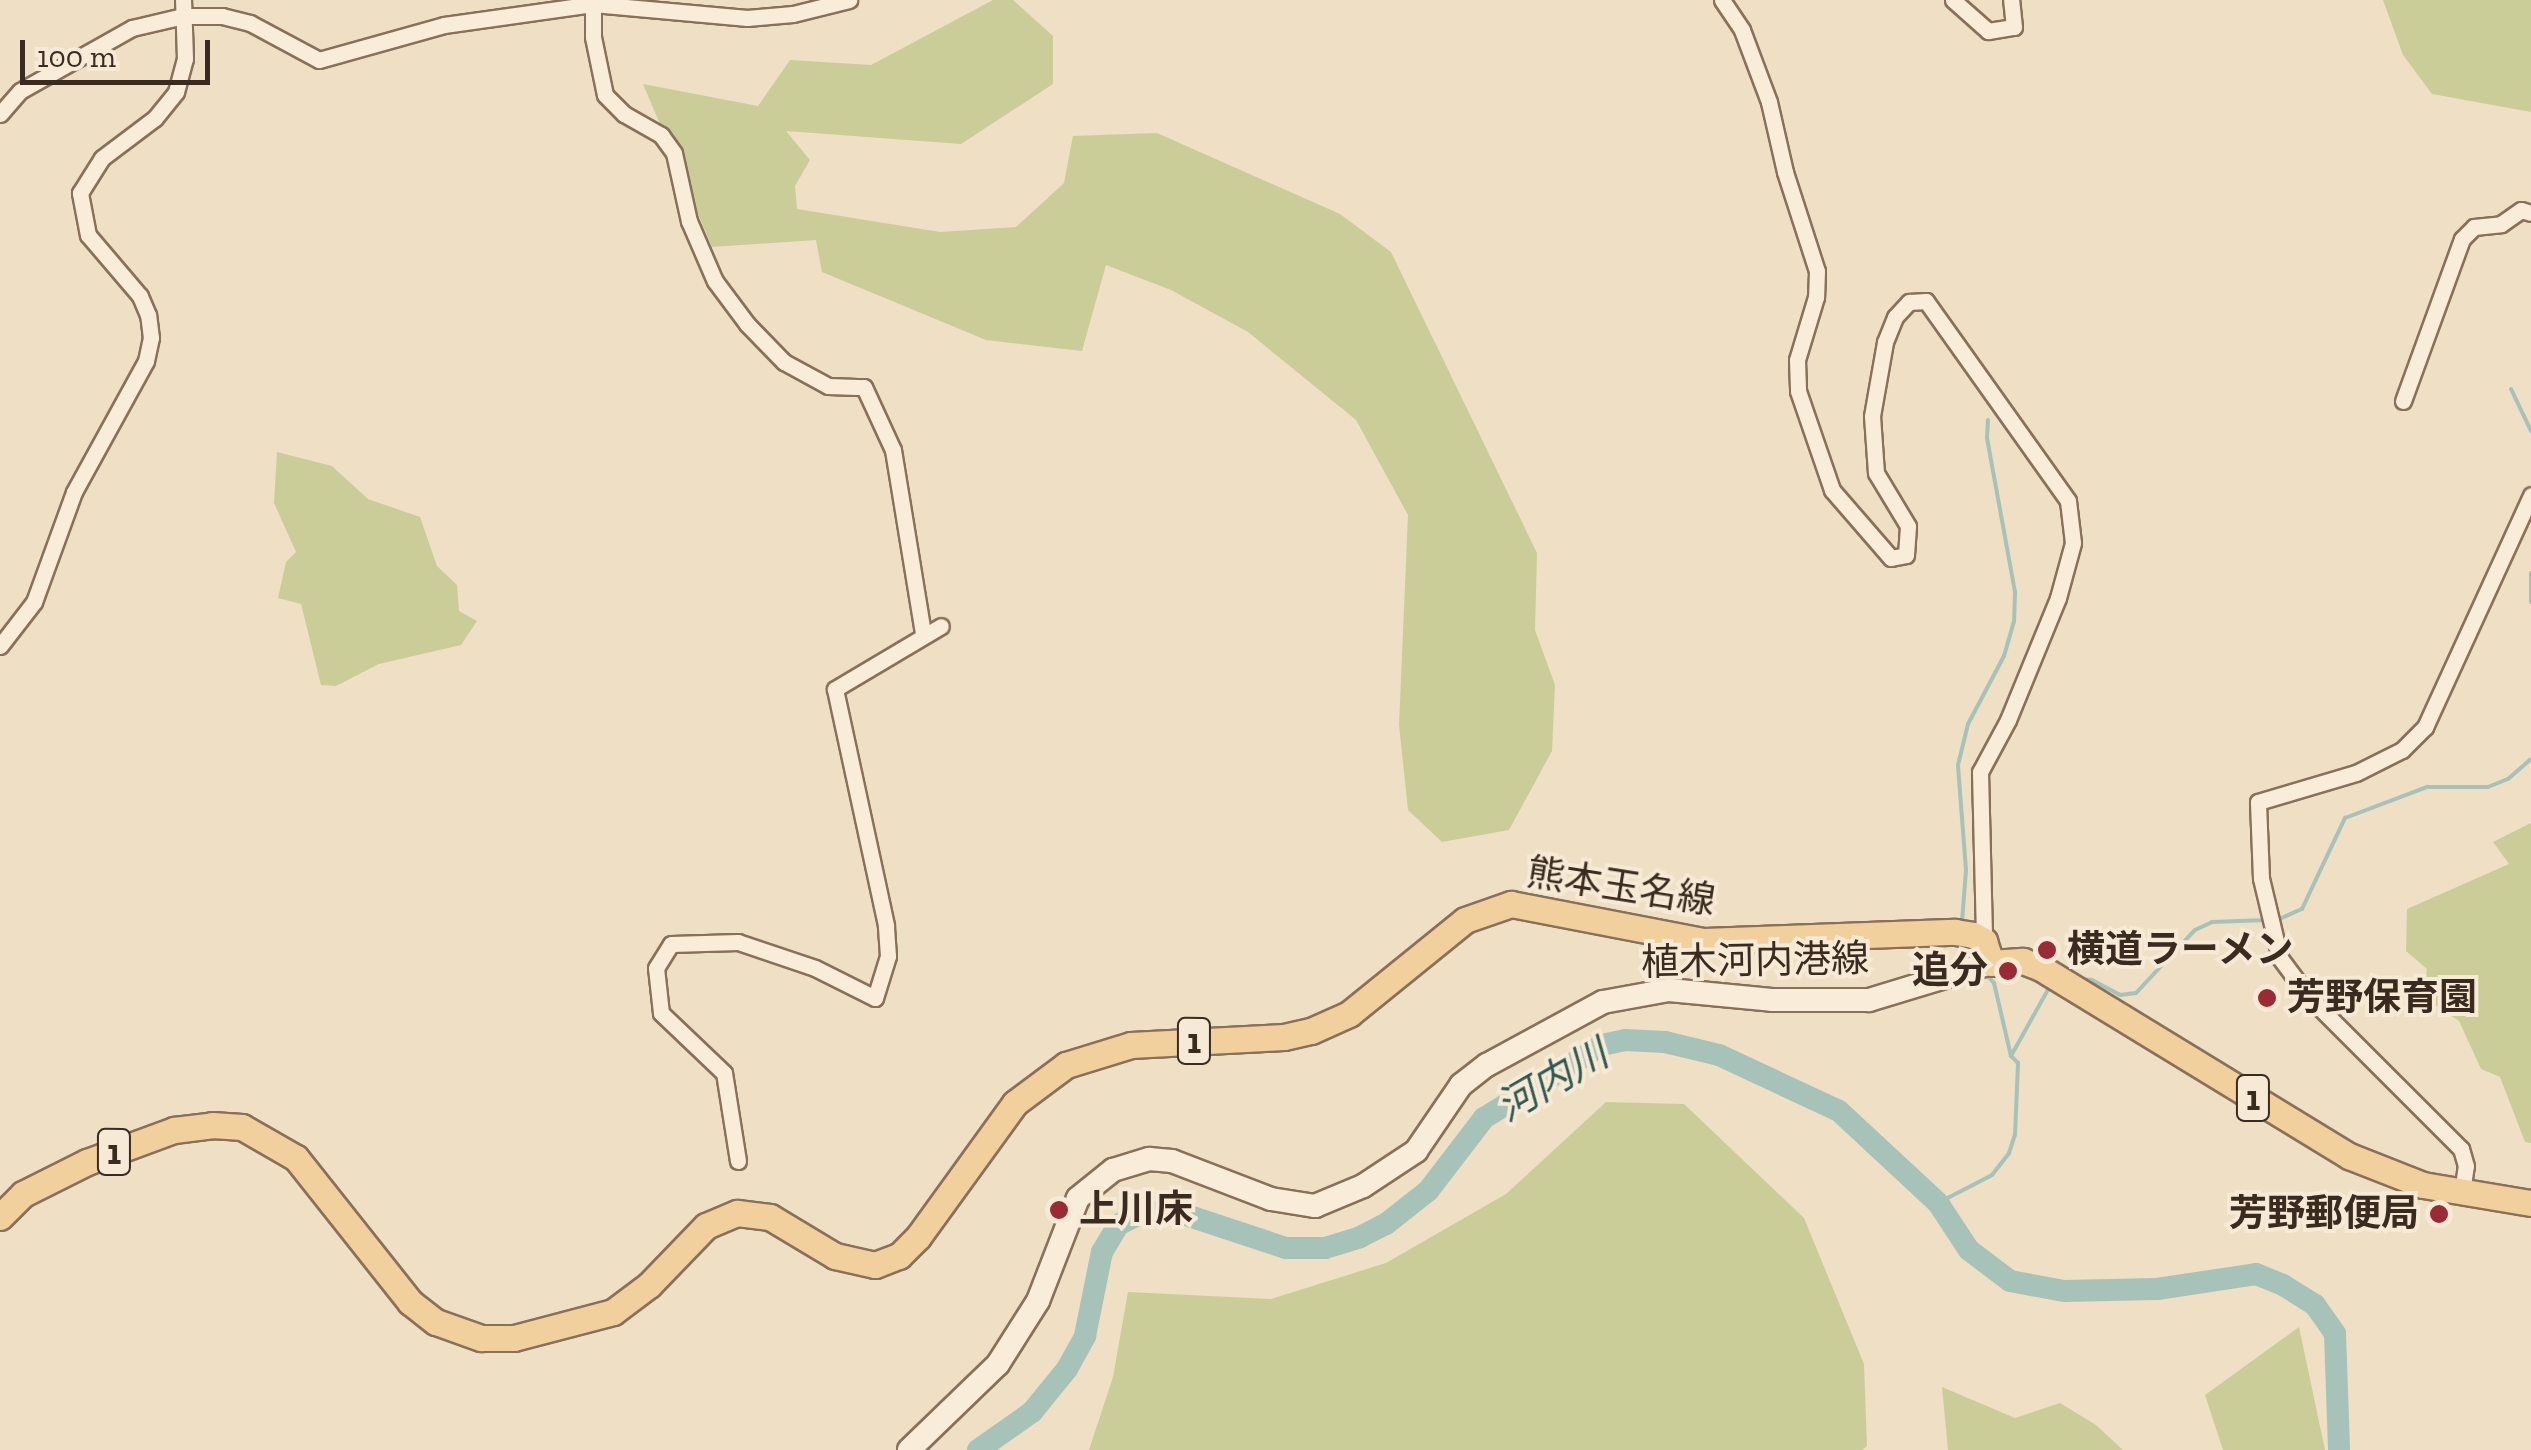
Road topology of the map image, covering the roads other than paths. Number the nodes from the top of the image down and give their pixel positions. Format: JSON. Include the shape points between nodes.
{"nodes":[{"id":1,"x":849,"y":0,"type":"edge"},
{"id":2,"x":1722,"y":0,"type":"edge"},
{"id":3,"x":1953,"y":0,"type":"edge"},
{"id":4,"x":2011,"y":0,"type":"edge"},
{"id":5,"x":593,"y":4,"type":"junction"},
{"id":6,"x":677,"y":5,"type":"edge"},
{"id":7,"x":183,"y":8,"type":"edge"},
{"id":8,"x":0,"y":114,"type":"edge"},
{"id":9,"x":2531,"y":213,"type":"edge"},
{"id":10,"x":2403,"y":401,"type":"dead end"},
{"id":11,"x":2531,"y":495,"type":"edge"},
{"id":12,"x":941,"y":626,"type":"dead end"},
{"id":13,"x":923,"y":634,"type":"junction"},
{"id":14,"x":0,"y":646,"type":"edge"},
{"id":15,"x":1987,"y":952,"type":"junction"},
{"id":16,"x":738,"y":1161,"type":"dead end"},
{"id":17,"x":2462,"y":1192,"type":"junction"},
{"id":18,"x":2531,"y":1203,"type":"edge"},
{"id":19,"x":0,"y":1217,"type":"edge"},
{"id":20,"x":909,"y":1450,"type":"edge"}],
"edges":[{"from":1,"to":6,"type":"street","via":[[747,18]]},
{"from":2,"to":15,"type":"street","via":[[1742,30],[1769,102],[1817,271],[1797,360],[1798,391],[1832,490],[1891,558],[1906,555],[1908,526],[1876,473],[1872,416],[1895,317],[1909,302],[1926,301],[2068,502],[2073,543],[2058,598],[1980,772]]},
{"from":3,"to":4,"type":"street","via":[[1976,25],[2004,31],[2014,27]]},
{"from":5,"to":6,"type":"street"},
{"from":5,"to":7,"type":"street","via":[[444,24],[319,60],[250,23]]},
{"from":5,"to":13,"type":"street","via":[[605,94],[661,135],[674,153],[689,221],[715,281],[784,362],[828,386],[864,388],[893,450]]},
{"from":7,"to":8,"type":"street","via":[[132,28],[20,91]]},
{"from":7,"to":14,"type":"street","via":[[186,58],[176,92],[155,118],[102,158],[80,193],[88,235],[148,315],[146,361],[74,492],[34,602]]},
{"from":9,"to":10,"type":"street","via":[[2521,210],[2462,239]]},
{"from":11,"to":17,"type":"street","via":[[2424,727],[2402,750],[2356,773],[2258,802],[2256,834],[2280,958],[2309,997],[2460,1149],[2466,1166]]},
{"from":12,"to":13,"type":"street"},
{"from":13,"to":16,"type":"street","via":[[835,689],[886,925],[888,956],[875,998],[815,968],[738,942],[671,944],[656,968],[661,1013],[724,1073]]},
{"from":15,"to":17,"type":"main road","name":"熊本玉名線","number":"1","via":[[2042,968],[2348,1156],[2423,1185]]},
{"from":15,"to":19,"type":"main road","name":"熊本玉名線","number":"1","via":[[1956,932],[1704,942],[1535,906],[1490,909],[1465,920],[1349,1014],[1311,1031],[1130,1046],[1066,1065],[1015,1104],[900,1256],[875,1265],[852,1263],[770,1217],[737,1213],[706,1226],[613,1312],[514,1338],[455,1330],[410,1302],[296,1158],[242,1127],[174,1130],[87,1162],[24,1194]]},
{"from":15,"to":20,"type":"main road","name":"植木河内港線","via":[[1869,1000],[1669,990],[1603,1002],[1488,1065],[1462,1086],[1416,1151],[1362,1186],[1314,1206],[1271,1200],[1172,1161],[1149,1159],[1113,1170],[1078,1198],[1038,1302],[998,1364]]},
{"from":17,"to":18,"type":"main road","name":"熊本玉名線","number":"1"}]}
